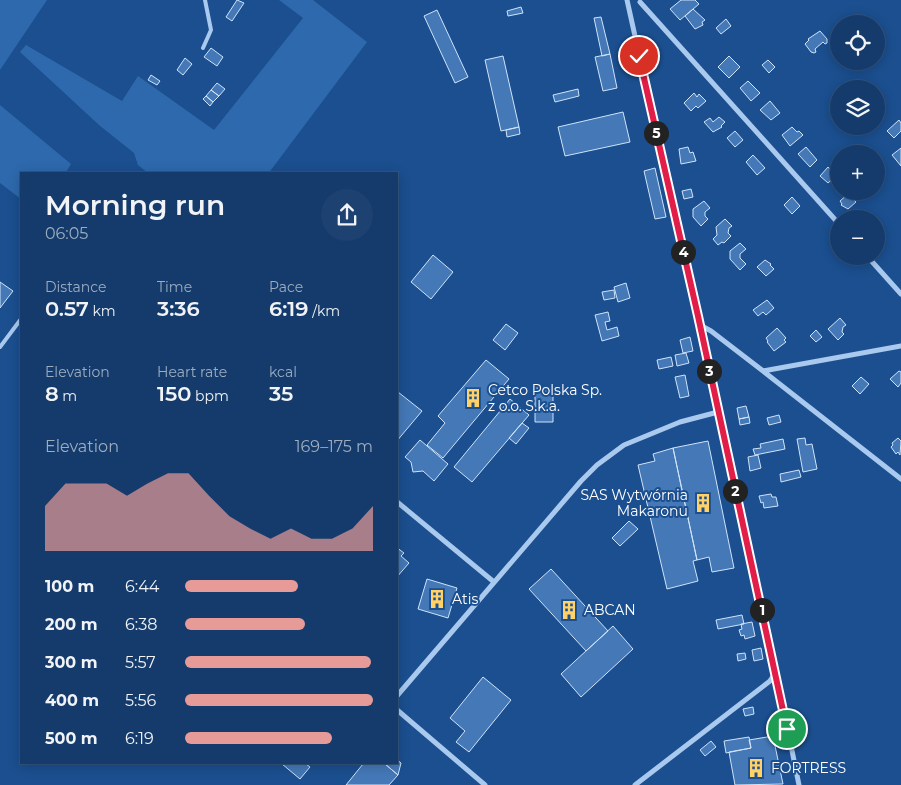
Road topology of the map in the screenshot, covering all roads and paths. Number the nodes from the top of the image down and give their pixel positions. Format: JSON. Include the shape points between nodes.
{"nodes":[{"id":1,"x":205,"y":0,"type":"edge"},
{"id":2,"x":641,"y":1,"type":"edge"},
{"id":3,"x":627,"y":2,"type":"edge"},
{"id":4,"x":203,"y":48,"type":"dead end"},
{"id":5,"x":830,"y":214,"type":"edge"},
{"id":6,"x":876,"y":265,"type":"edge"},
{"id":7,"x":901,"y":294,"type":"edge"},
{"id":8,"x":20,"y":320,"type":"edge"},
{"id":9,"x":700,"y":325,"type":"junction"},
{"id":10,"x":0,"y":346,"type":"edge"},
{"id":11,"x":901,"y":346,"type":"edge"},
{"id":12,"x":763,"y":371,"type":"junction"},
{"id":13,"x":718,"y":412,"type":"junction"},
{"id":14,"x":901,"y":479,"type":"edge"},
{"id":15,"x":398,"y":503,"type":"edge"},
{"id":16,"x":494,"y":582,"type":"junction"},
{"id":17,"x":776,"y":672,"type":"junction"},
{"id":18,"x":398,"y":695,"type":"edge"},
{"id":19,"x":398,"y":711,"type":"edge"},
{"id":20,"x":485,"y":785,"type":"edge"},
{"id":21,"x":635,"y":785,"type":"edge"},
{"id":22,"x":799,"y":785,"type":"edge"}],
"edges":[{"from":1,"to":4,"type":"lane","via":[[211,30]]},
{"from":2,"to":3,"type":"street"},
{"from":2,"to":5,"type":"street"},
{"from":3,"to":9,"type":"street"},
{"from":6,"to":7,"type":"street"},
{"from":8,"to":10,"type":"lane"},
{"from":9,"to":12,"type":"street"},
{"from":9,"to":13,"type":"street"},
{"from":11,"to":12,"type":"street"},
{"from":12,"to":14,"type":"street"},
{"from":13,"to":16,"type":"street","via":[[680,422],[624,445],[597,465]]},
{"from":13,"to":17,"type":"street"},
{"from":15,"to":16,"type":"street"},
{"from":16,"to":18,"type":"street"},
{"from":17,"to":21,"type":"street"},
{"from":17,"to":22,"type":"street"},
{"from":19,"to":20,"type":"street"}]}
